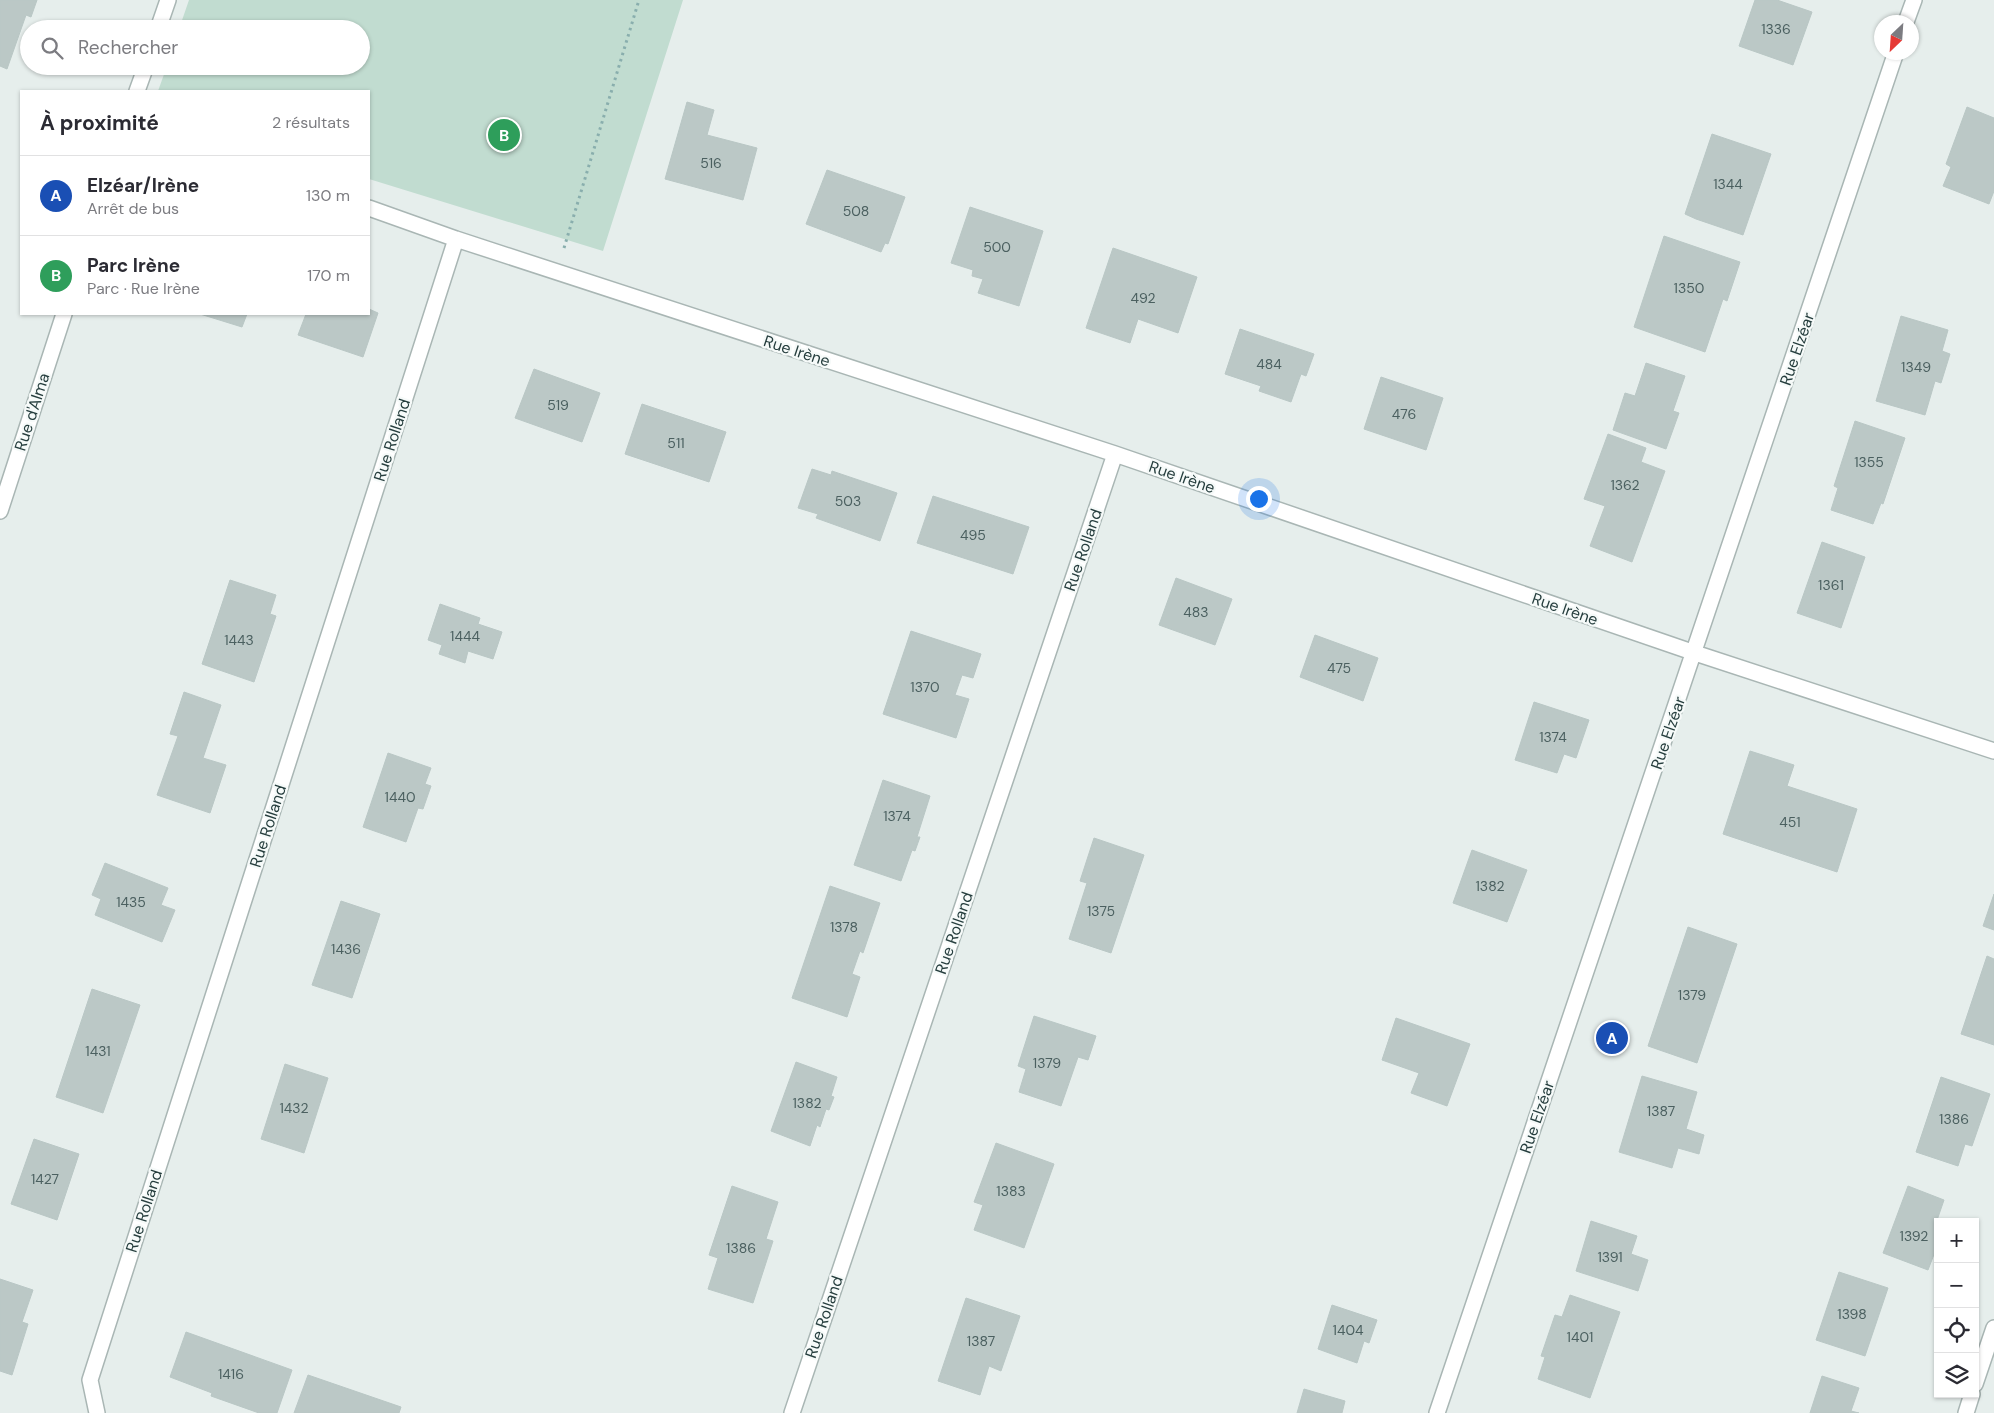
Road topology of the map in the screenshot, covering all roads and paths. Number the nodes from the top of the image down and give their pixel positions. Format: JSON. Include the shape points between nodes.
{"nodes":[{"id":1,"x":168,"y":0,"type":"edge"},
{"id":2,"x":639,"y":0,"type":"edge"},
{"id":3,"x":1914,"y":0,"type":"edge"},
{"id":4,"x":1909,"y":15,"type":"edge"},
{"id":5,"x":161,"y":20,"type":"edge"},
{"id":6,"x":1893,"y":60,"type":"edge"},
{"id":7,"x":143,"y":75,"type":"edge"},
{"id":8,"x":138,"y":90,"type":"edge"},
{"id":9,"x":370,"y":208,"type":"edge"},
{"id":10,"x":456,"y":240,"type":"junction"},
{"id":11,"x":557,"y":273,"type":"junction"},
{"id":12,"x":64,"y":315,"type":"edge"},
{"id":13,"x":1115,"y":454,"type":"junction"},
{"id":14,"x":0,"y":511,"type":"edge"},
{"id":15,"x":1695,"y":653,"type":"junction"},
{"id":16,"x":1994,"y":751,"type":"edge"},
{"id":17,"x":1994,"y":1328,"type":"edge"},
{"id":18,"x":1979,"y":1372,"type":"edge"},
{"id":19,"x":1971,"y":1398,"type":"edge"},
{"id":20,"x":97,"y":1413,"type":"edge"},
{"id":21,"x":792,"y":1413,"type":"edge"},
{"id":22,"x":1437,"y":1413,"type":"edge"},
{"id":23,"x":1966,"y":1413,"type":"edge"}],
"edges":[{"from":1,"to":5,"type":"street"},
{"from":2,"to":11,"type":"path"},
{"from":3,"to":4,"type":"street"},
{"from":6,"to":15,"type":"street","name":"Rue Elzéar"},
{"from":7,"to":8,"type":"street"},
{"from":9,"to":10,"type":"street","name":"Rue Irène"},
{"from":10,"to":11,"type":"street","name":"Rue Irène"},
{"from":10,"to":20,"type":"street","name":"Rue Rolland","via":[[90,1380]]},
{"from":11,"to":13,"type":"street","name":"Rue Irène"},
{"from":12,"to":14,"type":"street","name":"Rue d'Alma"},
{"from":13,"to":15,"type":"street","name":"Rue Irène"},
{"from":13,"to":21,"type":"street","name":"Rue Rolland"},
{"from":15,"to":16,"type":"street","name":"Rue Irène"},
{"from":15,"to":22,"type":"street","name":"Rue Elzéar"},
{"from":17,"to":18,"type":"street"},
{"from":19,"to":23,"type":"street"}]}
